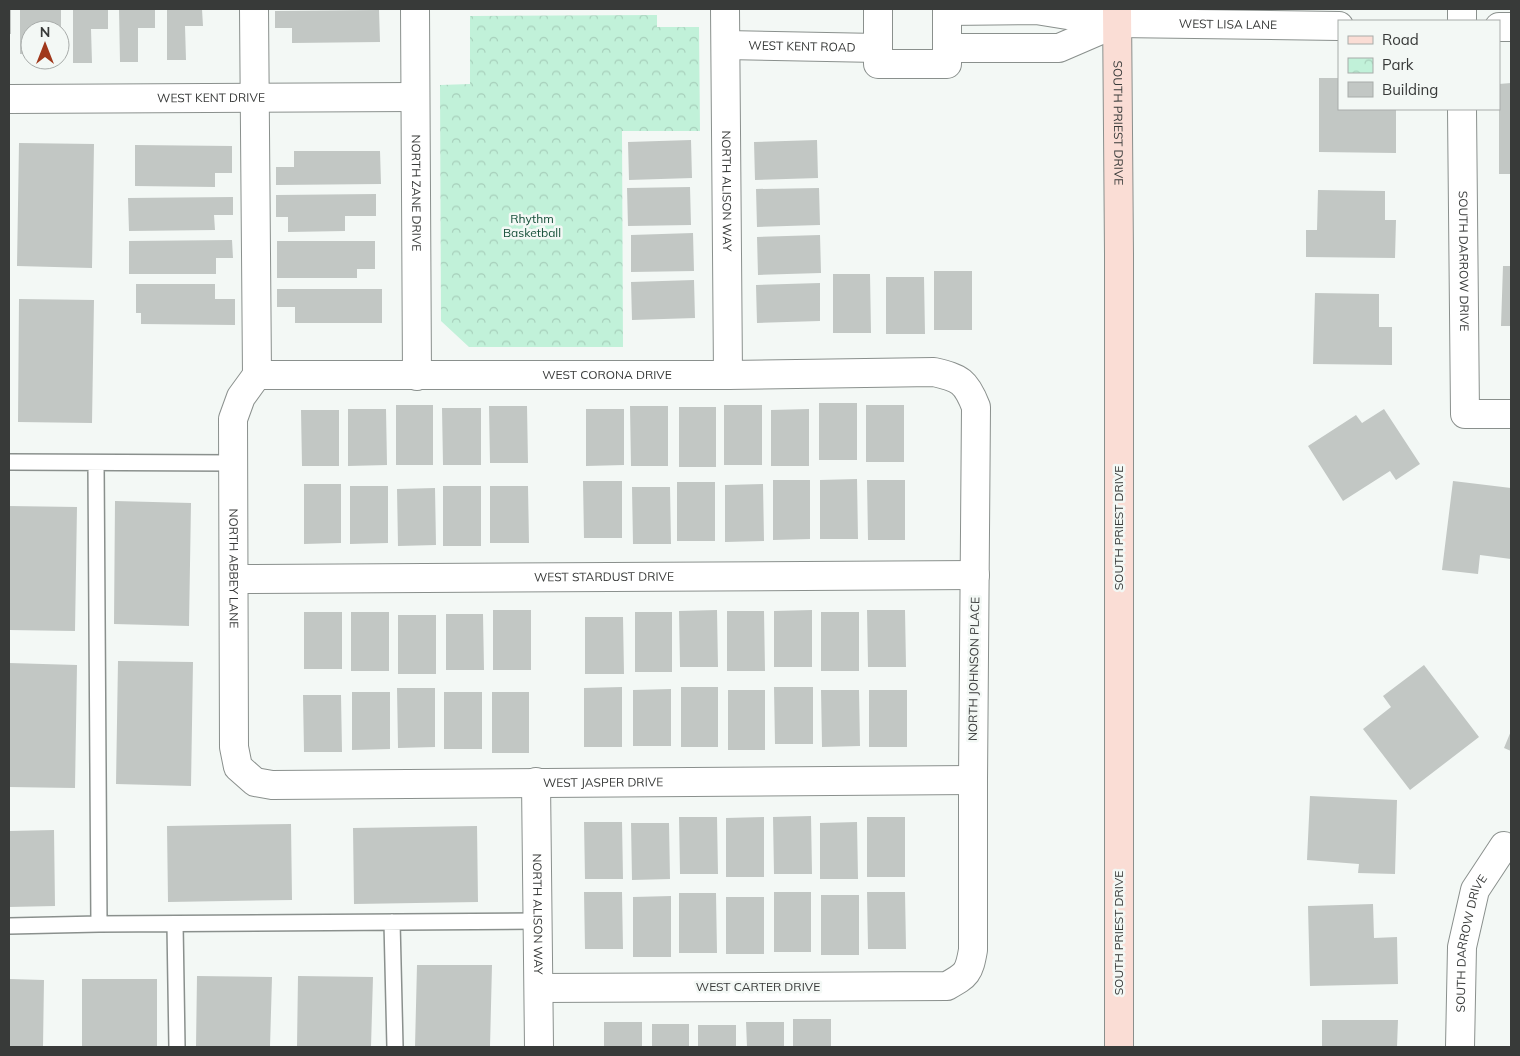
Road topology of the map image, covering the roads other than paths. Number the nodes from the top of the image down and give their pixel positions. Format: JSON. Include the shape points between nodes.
{"nodes":[{"id":1,"x":254,"y":9,"type":"edge"},
{"id":2,"x":415,"y":9,"type":"edge"},
{"id":3,"x":726,"y":9,"type":"edge"},
{"id":4,"x":878,"y":9,"type":"edge"},
{"id":5,"x":947,"y":10,"type":"edge"},
{"id":6,"x":1117,"y":16,"type":"edge"},
{"id":7,"x":1338,"y":26,"type":"edge"},
{"id":8,"x":726,"y":45,"type":"junction"},
{"id":9,"x":878,"y":48,"type":"junction"},
{"id":10,"x":947,"y":48,"type":"junction"},
{"id":11,"x":415,"y":97,"type":"junction"},
{"id":12,"x":255,"y":98,"type":"junction"},
{"id":13,"x":9,"y":99,"type":"edge"},
{"id":14,"x":1462,"y":110,"type":"edge"},
{"id":15,"x":257,"y":375,"type":"junction"},
{"id":16,"x":728,"y":375,"type":"junction"},
{"id":17,"x":417,"y":376,"type":"junction"},
{"id":18,"x":956,"y":377,"type":"joint"},
{"id":19,"x":1511,"y":414,"type":"edge"},
{"id":20,"x":9,"y":462,"type":"edge"},
{"id":21,"x":96,"y":463,"type":"junction"},
{"id":22,"x":234,"y":464,"type":"junction"},
{"id":23,"x":975,"y":576,"type":"junction"},
{"id":24,"x":234,"y":579,"type":"junction"},
{"id":25,"x":238,"y":767,"type":"joint"},
{"id":26,"x":973,"y":780,"type":"junction"},
{"id":27,"x":536,"y":782,"type":"junction"},
{"id":28,"x":1504,"y":846,"type":"dead end"},
{"id":29,"x":392,"y":922,"type":"junction"},
{"id":30,"x":538,"y":922,"type":"junction"},
{"id":31,"x":99,"y":924,"type":"junction"},
{"id":32,"x":175,"y":924,"type":"junction"},
{"id":33,"x":9,"y":926,"type":"edge"},
{"id":34,"x":970,"y":968,"type":"joint"},
{"id":35,"x":538,"y":988,"type":"junction"},
{"id":36,"x":177,"y":1047,"type":"edge"},
{"id":37,"x":395,"y":1047,"type":"edge"},
{"id":38,"x":539,"y":1047,"type":"edge"},
{"id":39,"x":1119,"y":1047,"type":"edge"},
{"id":40,"x":1460,"y":1047,"type":"edge"}],
"edges":[{"from":1,"to":12,"type":"street"},
{"from":2,"to":11,"type":"street","name":"NORTH ZANE DRIVE"},
{"from":3,"to":8,"type":"street","name":"NORTH ALISON WAY"},
{"from":4,"to":9,"type":"street"},
{"from":5,"to":6,"type":"street","name":"WEST LISA LANE","via":[[1036,10]]},
{"from":5,"to":10,"type":"street"},
{"from":6,"to":7,"type":"street","name":"WEST LISA LANE"},
{"from":6,"to":10,"type":"street","via":[[1059,48]]},
{"from":6,"to":39,"type":"main road","name":"SOUTH PRIEST DRIVE"},
{"from":8,"to":9,"type":"street","name":"WEST KENT ROAD"},
{"from":8,"to":16,"type":"street","name":"NORTH ALISON WAY"},
{"from":9,"to":10,"type":"street","via":[[878,64],[947,64]]},
{"from":11,"to":12,"type":"street","name":"WEST KENT DRIVE"},
{"from":11,"to":17,"type":"street","name":"NORTH ZANE DRIVE"},
{"from":12,"to":13,"type":"street","name":"WEST KENT DRIVE"},
{"from":12,"to":15,"type":"street"},
{"from":14,"to":19,"type":"street","name":"SOUTH DARROW DRIVE","via":[[1465,414]]},
{"from":15,"to":17,"type":"street","name":"WEST CORONA DRIVE"},
{"from":15,"to":22,"type":"street","name":"NORTH ABBEY LANE","via":[[241,397],[233,419]]},
{"from":16,"to":17,"type":"street","name":"WEST CORONA DRIVE"},
{"from":16,"to":18,"type":"street","name":"WEST CORONA DRIVE","via":[[934,372]]},
{"from":18,"to":23,"type":"street","name":"NORTH JOHNSON PLACE","via":[[970,390],[976,407]]},
{"from":20,"to":21,"type":"lane"},
{"from":21,"to":22,"type":"lane"},
{"from":21,"to":31,"type":"lane"},
{"from":22,"to":24,"type":"street","name":"NORTH ABBEY LANE"},
{"from":23,"to":24,"type":"street","name":"WEST STARDUST DRIVE"},
{"from":23,"to":26,"type":"street","name":"NORTH JOHNSON PLACE"},
{"from":24,"to":25,"type":"street","name":"NORTH ABBEY LANE","via":[[234,747]]},
{"from":25,"to":27,"type":"street","name":"WEST JASPER DRIVE","via":[[256,782],[272,785]]},
{"from":26,"to":27,"type":"street","name":"WEST JASPER DRIVE"},
{"from":26,"to":34,"type":"street","name":"NORTH JOHNSON PLACE","via":[[973,950]]},
{"from":27,"to":30,"type":"street","name":"NORTH ALISON WAY"},
{"from":28,"to":40,"type":"street","name":"SOUTH DARROW DRIVE","via":[[1475,890],[1462,947]]},
{"from":29,"to":30,"type":"lane"},
{"from":29,"to":32,"type":"lane"},
{"from":29,"to":37,"type":"lane"},
{"from":30,"to":35,"type":"street","name":"NORTH ALISON WAY"},
{"from":31,"to":32,"type":"lane"},
{"from":31,"to":33,"type":"lane"},
{"from":32,"to":36,"type":"lane"},
{"from":34,"to":35,"type":"street","name":"WEST CARTER DRIVE","via":[[962,978],[947,986]]},
{"from":35,"to":38,"type":"street","name":"NORTH ALISON WAY"}]}
